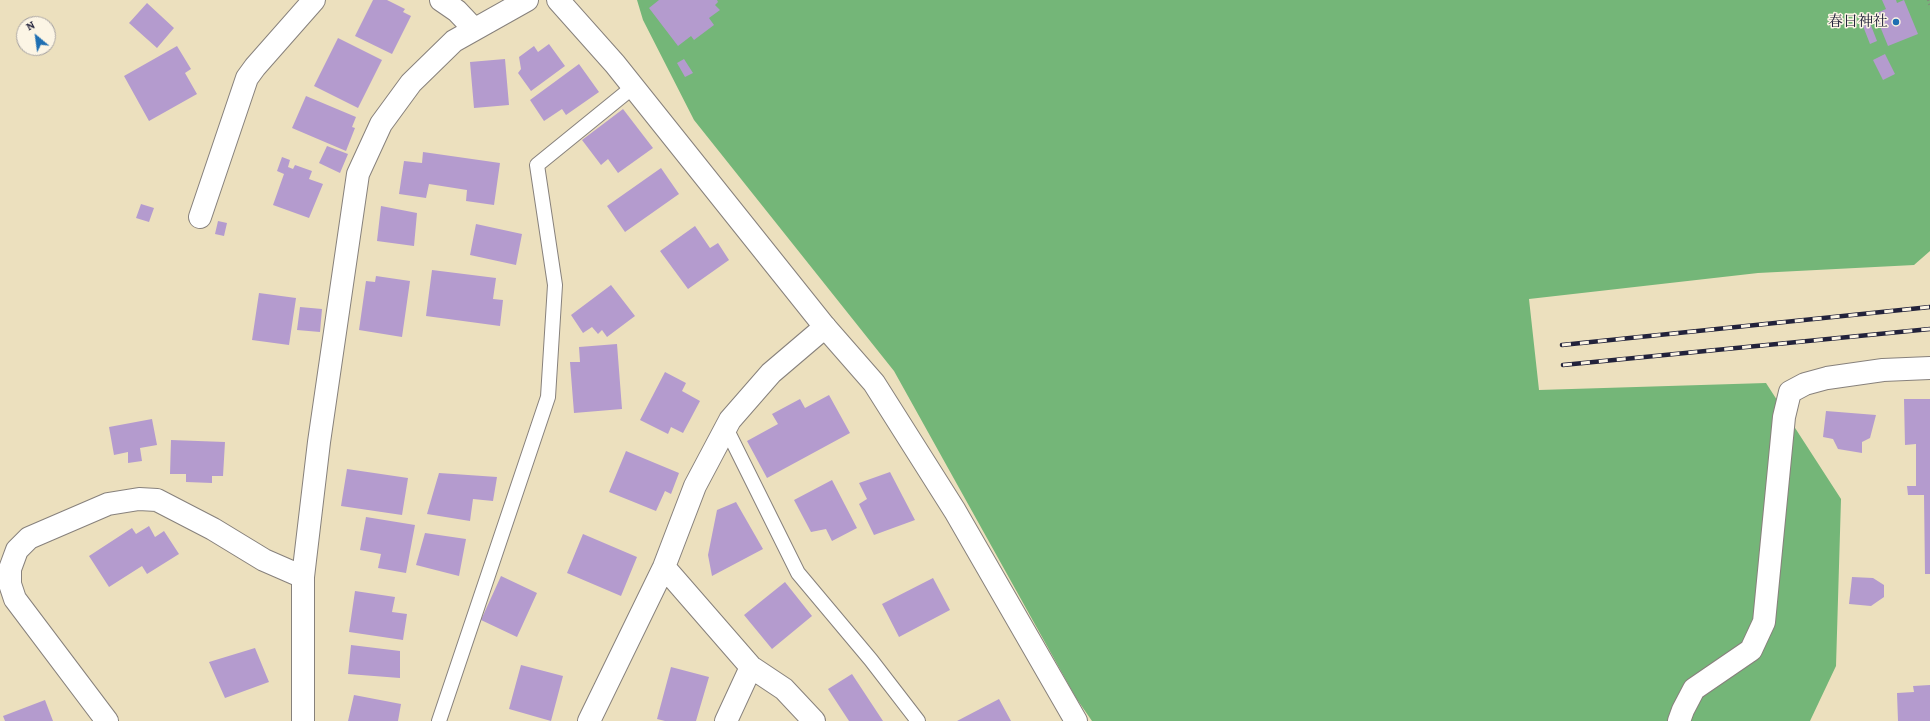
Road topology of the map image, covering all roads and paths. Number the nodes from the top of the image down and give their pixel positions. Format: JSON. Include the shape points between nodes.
{"nodes":[{"id":1,"x":314,"y":0,"type":"edge"},
{"id":2,"x":441,"y":0,"type":"edge"},
{"id":3,"x":527,"y":0,"type":"edge"},
{"id":4,"x":558,"y":0,"type":"edge"},
{"id":5,"x":1928,"y":0,"type":"edge"},
{"id":6,"x":1930,"y":6,"type":"edge"},
{"id":7,"x":474,"y":29,"type":"junction"},
{"id":8,"x":633,"y":87,"type":"junction"},
{"id":9,"x":200,"y":217,"type":"dead end"},
{"id":10,"x":825,"y":327,"type":"junction"},
{"id":11,"x":1930,"y":368,"type":"edge"},
{"id":12,"x":726,"y":428,"type":"junction"},
{"id":13,"x":664,"y":567,"type":"junction"},
{"id":14,"x":303,"y":577,"type":"junction"},
{"id":15,"x":751,"y":667,"type":"junction"},
{"id":16,"x":107,"y":721,"type":"edge"},
{"id":17,"x":303,"y":721,"type":"edge"},
{"id":18,"x":439,"y":721,"type":"edge"},
{"id":19,"x":589,"y":721,"type":"edge"},
{"id":20,"x":726,"y":721,"type":"edge"},
{"id":21,"x":814,"y":721,"type":"edge"},
{"id":22,"x":918,"y":721,"type":"edge"},
{"id":23,"x":1076,"y":721,"type":"edge"},
{"id":24,"x":1679,"y":721,"type":"edge"}],
"edges":[{"from":1,"to":9,"type":"street","via":[[247,78]]},
{"from":2,"to":7,"type":"street","via":[[457,11]]},
{"from":3,"to":7,"type":"street"},
{"from":4,"to":8,"type":"street"},
{"from":5,"to":6,"type":"path"},
{"from":7,"to":14,"type":"street","via":[[454,41],[411,83],[381,124],[358,174],[319,442]]},
{"from":8,"to":10,"type":"street"},
{"from":8,"to":18,"type":"lane","via":[[537,165],[555,285],[548,397]]},
{"from":10,"to":12,"type":"street","via":[[771,373]]},
{"from":10,"to":23,"type":"street","via":[[874,382],[955,511]]},
{"from":11,"to":24,"type":"street","via":[[1883,370],[1827,378],[1805,384],[1790,392],[1784,417],[1764,622],[1751,650],[1694,689]]},
{"from":12,"to":13,"type":"street","via":[[695,486]]},
{"from":12,"to":22,"type":"lane","via":[[798,573]]},
{"from":13,"to":15,"type":"street"},
{"from":13,"to":19,"type":"street"},
{"from":14,"to":16,"type":"street","via":[[264,560],[213,529],[157,500],[139,499],[108,504],[29,538],[17,550],[10,569],[10,584],[15,599]]},
{"from":14,"to":17,"type":"street"},
{"from":15,"to":20,"type":"street"},
{"from":15,"to":21,"type":"street","via":[[784,689]]}]}
